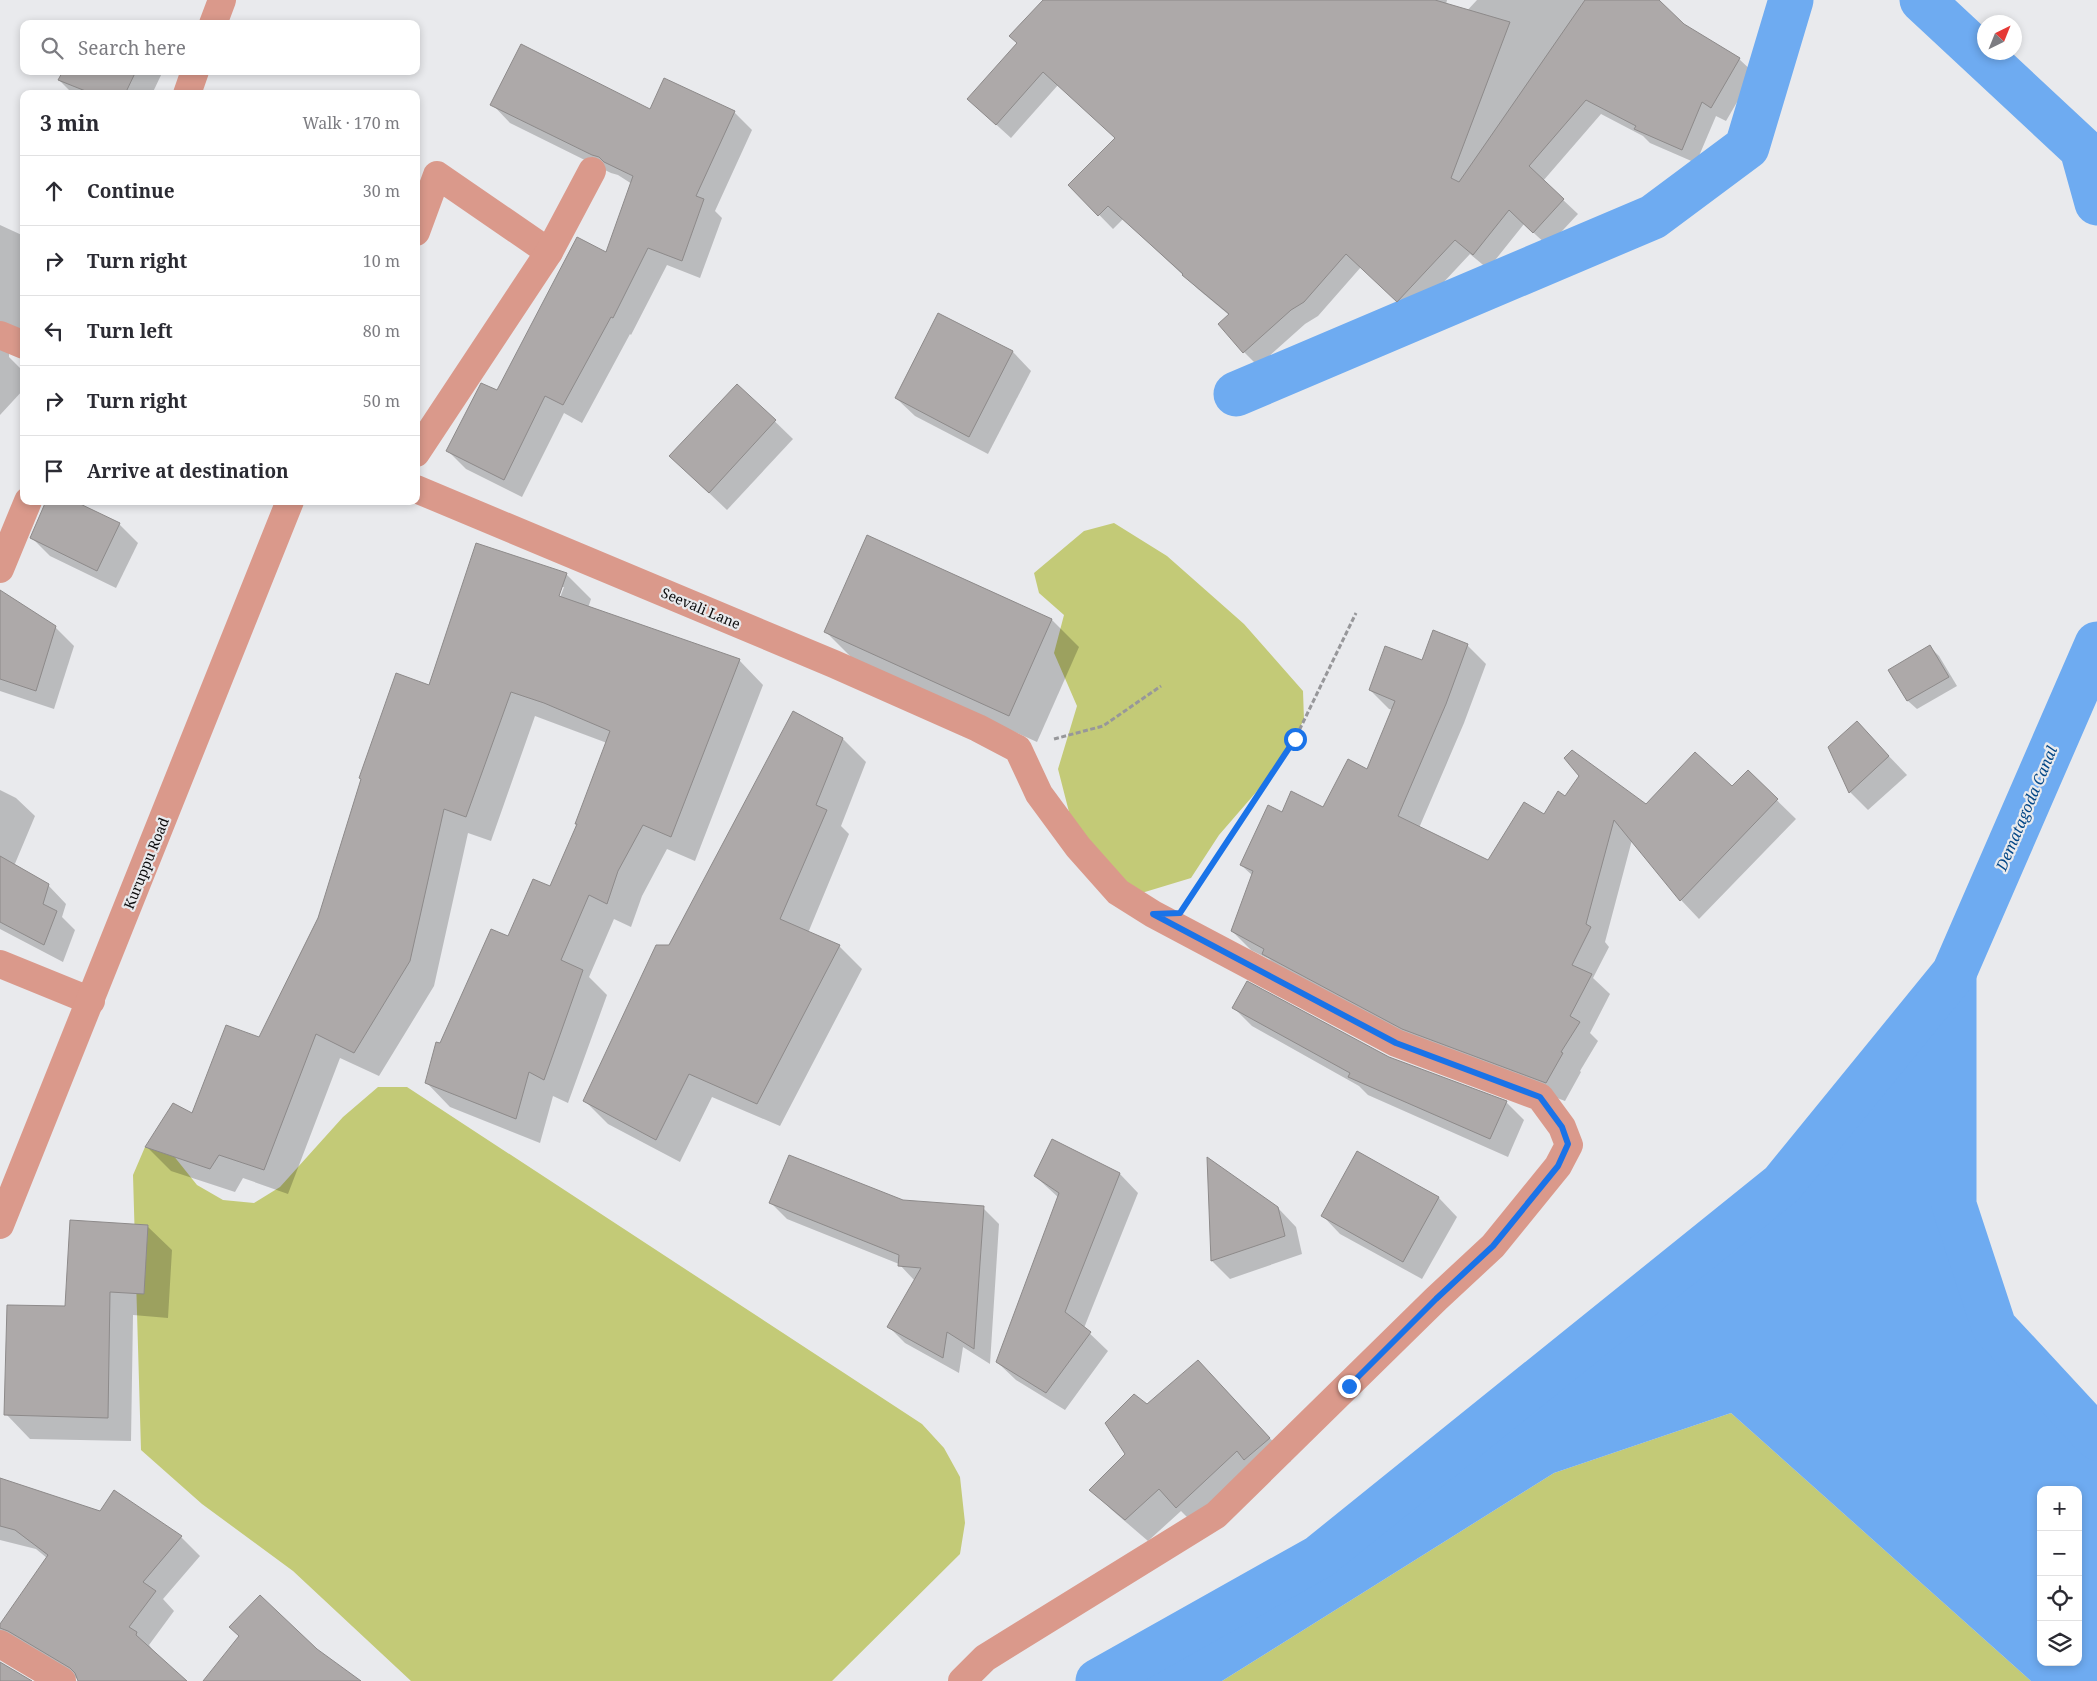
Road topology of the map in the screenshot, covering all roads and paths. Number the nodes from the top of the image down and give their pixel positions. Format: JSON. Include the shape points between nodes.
{"nodes":[{"id":1,"x":222,"y":0,"type":"edge"},
{"id":2,"x":214,"y":20,"type":"edge"},
{"id":3,"x":194,"y":75,"type":"edge"},
{"id":4,"x":188,"y":90,"type":"edge"},
{"id":5,"x":592,"y":171,"type":"dead end"},
{"id":6,"x":420,"y":221,"type":"edge"},
{"id":7,"x":549,"y":252,"type":"junction"},
{"id":8,"x":0,"y":334,"type":"edge"},
{"id":9,"x":20,"y":343,"type":"edge"},
{"id":10,"x":420,"y":447,"type":"edge"},
{"id":11,"x":420,"y":491,"type":"edge"},
{"id":12,"x":26,"y":505,"type":"edge"},
{"id":13,"x":288,"y":505,"type":"edge"},
{"id":14,"x":0,"y":569,"type":"edge"},
{"id":15,"x":1356,"y":613,"type":"dead end"},
{"id":16,"x":1161,"y":686,"type":"dead end"},
{"id":17,"x":1018,"y":749,"type":"junction"},
{"id":18,"x":1153,"y":914,"type":"junction"},
{"id":19,"x":0,"y":964,"type":"edge"},
{"id":20,"x":91,"y":1002,"type":"junction"},
{"id":21,"x":0,"y":1225,"type":"edge"},
{"id":22,"x":0,"y":1644,"type":"edge"},
{"id":23,"x":62,"y":1681,"type":"edge"},
{"id":24,"x":962,"y":1681,"type":"edge"}],
"edges":[{"from":1,"to":2,"type":"street"},
{"from":3,"to":4,"type":"street"},
{"from":5,"to":7,"type":"street"},
{"from":6,"to":7,"type":"street","via":[[437,175]]},
{"from":7,"to":10,"type":"street"},
{"from":8,"to":9,"type":"street"},
{"from":11,"to":17,"type":"street","name":"Seevali Lane","via":[[834,664]]},
{"from":12,"to":14,"type":"street"},
{"from":13,"to":20,"type":"street","name":"Kuruppu Road"},
{"from":15,"to":18,"type":"path","via":[[1295,739],[1180,913]]},
{"from":16,"to":17,"type":"path","via":[[1104,726]]},
{"from":17,"to":18,"type":"street","via":[[1039,794],[1078,847],[1118,892]]},
{"from":18,"to":24,"type":"street","via":[[1396,1043],[1540,1097],[1562,1127],[1568,1144],[1558,1166],[1493,1246],[1216,1515],[985,1658]]},
{"from":19,"to":20,"type":"street"},
{"from":20,"to":21,"type":"street","name":"Kuruppu Road"},
{"from":22,"to":23,"type":"street"}]}
